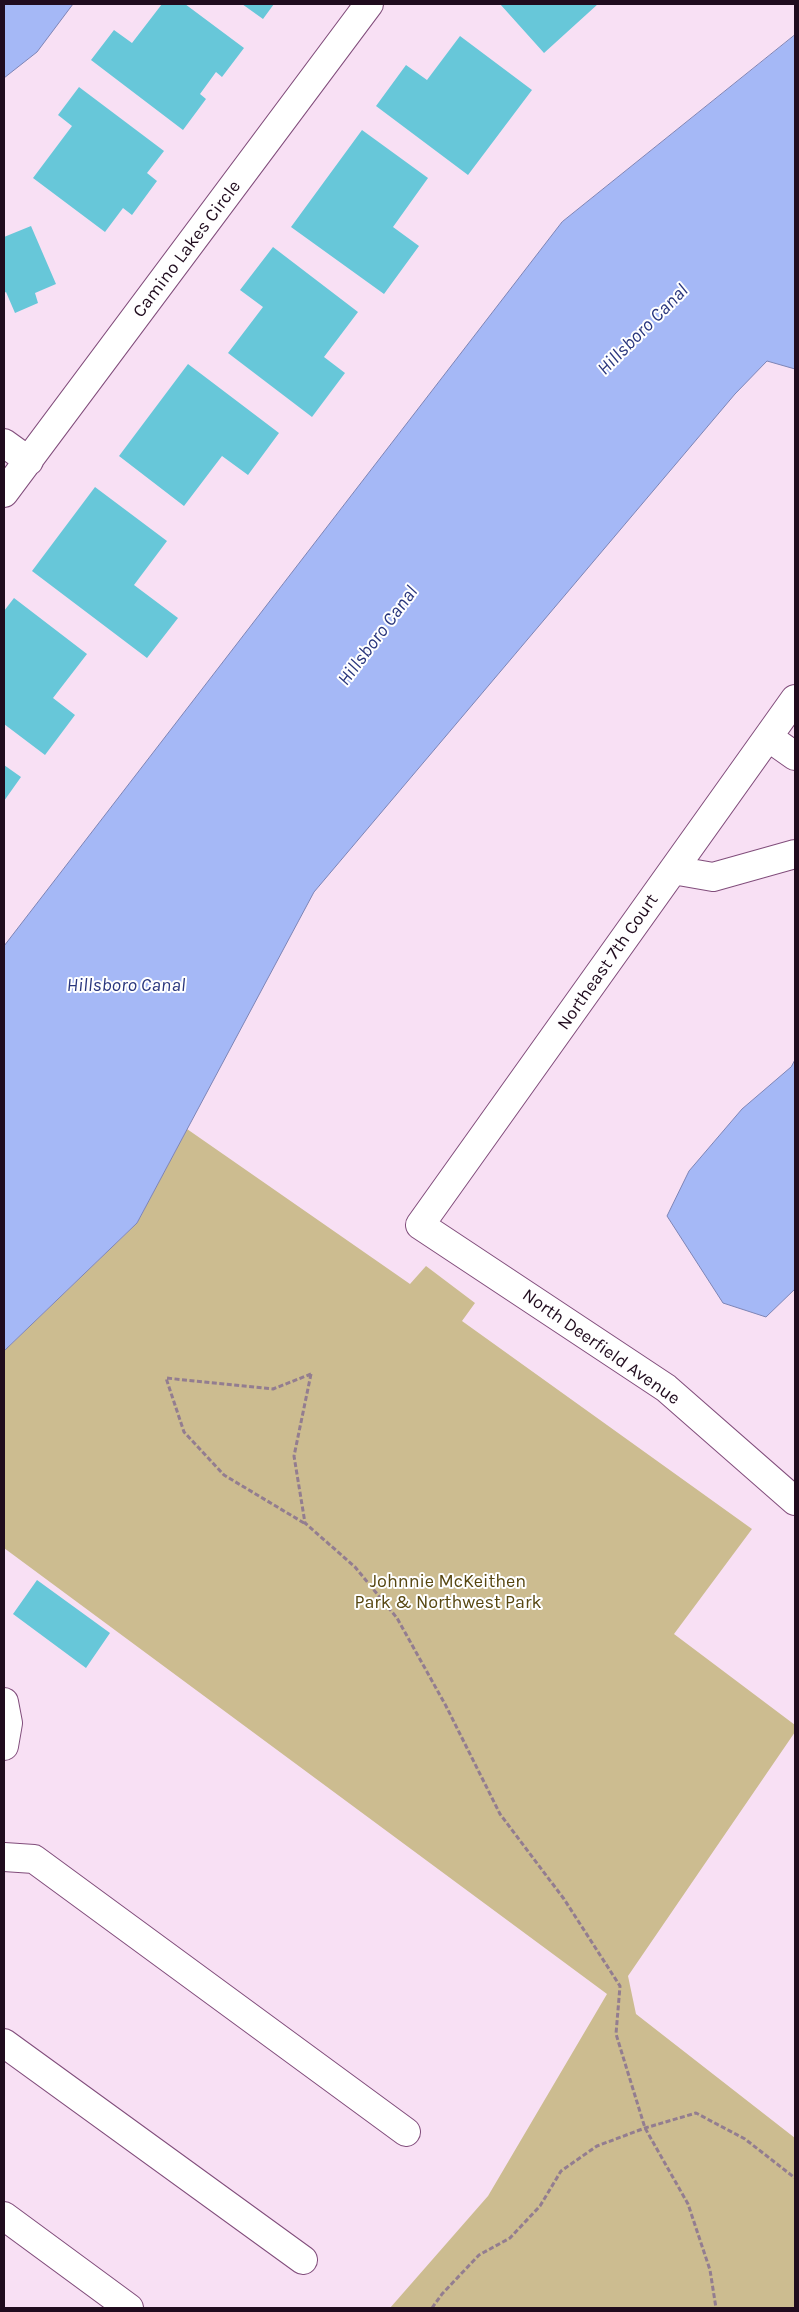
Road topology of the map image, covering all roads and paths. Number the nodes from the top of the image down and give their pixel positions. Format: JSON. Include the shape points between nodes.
{"nodes":[{"id":1,"x":369,"y":4,"type":"edge"},
{"id":2,"x":4,"y":443,"type":"edge"},
{"id":3,"x":29,"y":461,"type":"junction"},
{"id":4,"x":4,"y":493,"type":"edge"},
{"id":5,"x":795,"y":699,"type":"edge"},
{"id":6,"x":768,"y":737,"type":"junction"},
{"id":7,"x":795,"y":756,"type":"edge"},
{"id":8,"x":795,"y":854,"type":"edge"},
{"id":9,"x":673,"y":870,"type":"junction"},
{"id":10,"x":420,"y":1225,"type":"joint"},
{"id":11,"x":795,"y":1501,"type":"edge"},
{"id":12,"x":305,"y":1523,"type":"junction"},
{"id":13,"x":4,"y":1702,"type":"edge"},
{"id":14,"x":4,"y":1746,"type":"edge"},
{"id":15,"x":4,"y":1857,"type":"edge"},
{"id":16,"x":4,"y":2044,"type":"edge"},
{"id":17,"x":645,"y":2128,"type":"junction"},
{"id":18,"x":406,"y":2132,"type":"dead end"},
{"id":19,"x":795,"y":2178,"type":"edge"},
{"id":20,"x":4,"y":2216,"type":"edge"},
{"id":21,"x":303,"y":2260,"type":"dead end"},
{"id":22,"x":130,"y":2308,"type":"edge"},
{"id":23,"x":432,"y":2308,"type":"edge"},
{"id":24,"x":716,"y":2308,"type":"edge"}],
"edges":[{"from":1,"to":3,"type":"street","name":"Camino Lakes Circle"},
{"from":2,"to":3,"type":"street"},
{"from":3,"to":4,"type":"street","name":"Camino Lakes Circle"},
{"from":5,"to":6,"type":"street","name":"Northeast 7th Court"},
{"from":6,"to":7,"type":"street"},
{"from":6,"to":9,"type":"street","name":"Northeast 7th Court"},
{"from":8,"to":9,"type":"street","via":[[712,877]]},
{"from":9,"to":10,"type":"street","name":"Northeast 7th Court"},
{"from":10,"to":11,"type":"street","name":"North Deerfield Avenue","via":[[666,1388]]},
{"from":12,"to":12,"type":"path","via":[[294,1456],[311,1374],[273,1389],[166,1378],[184,1432],[224,1476]]},
{"from":12,"to":17,"type":"path","via":[[355,1567],[397,1618],[500,1814],[564,1900],[620,1986],[616,2034]]},
{"from":13,"to":14,"type":"street","via":[[8,1723]]},
{"from":15,"to":18,"type":"street","via":[[34,1859]]},
{"from":16,"to":21,"type":"street"},
{"from":17,"to":19,"type":"path","via":[[696,2113],[745,2139]]},
{"from":17,"to":23,"type":"path","via":[[597,2146],[561,2171],[540,2206],[510,2238],[479,2255]]},
{"from":17,"to":24,"type":"path","via":[[688,2204],[710,2270]]},
{"from":20,"to":22,"type":"street"}]}
